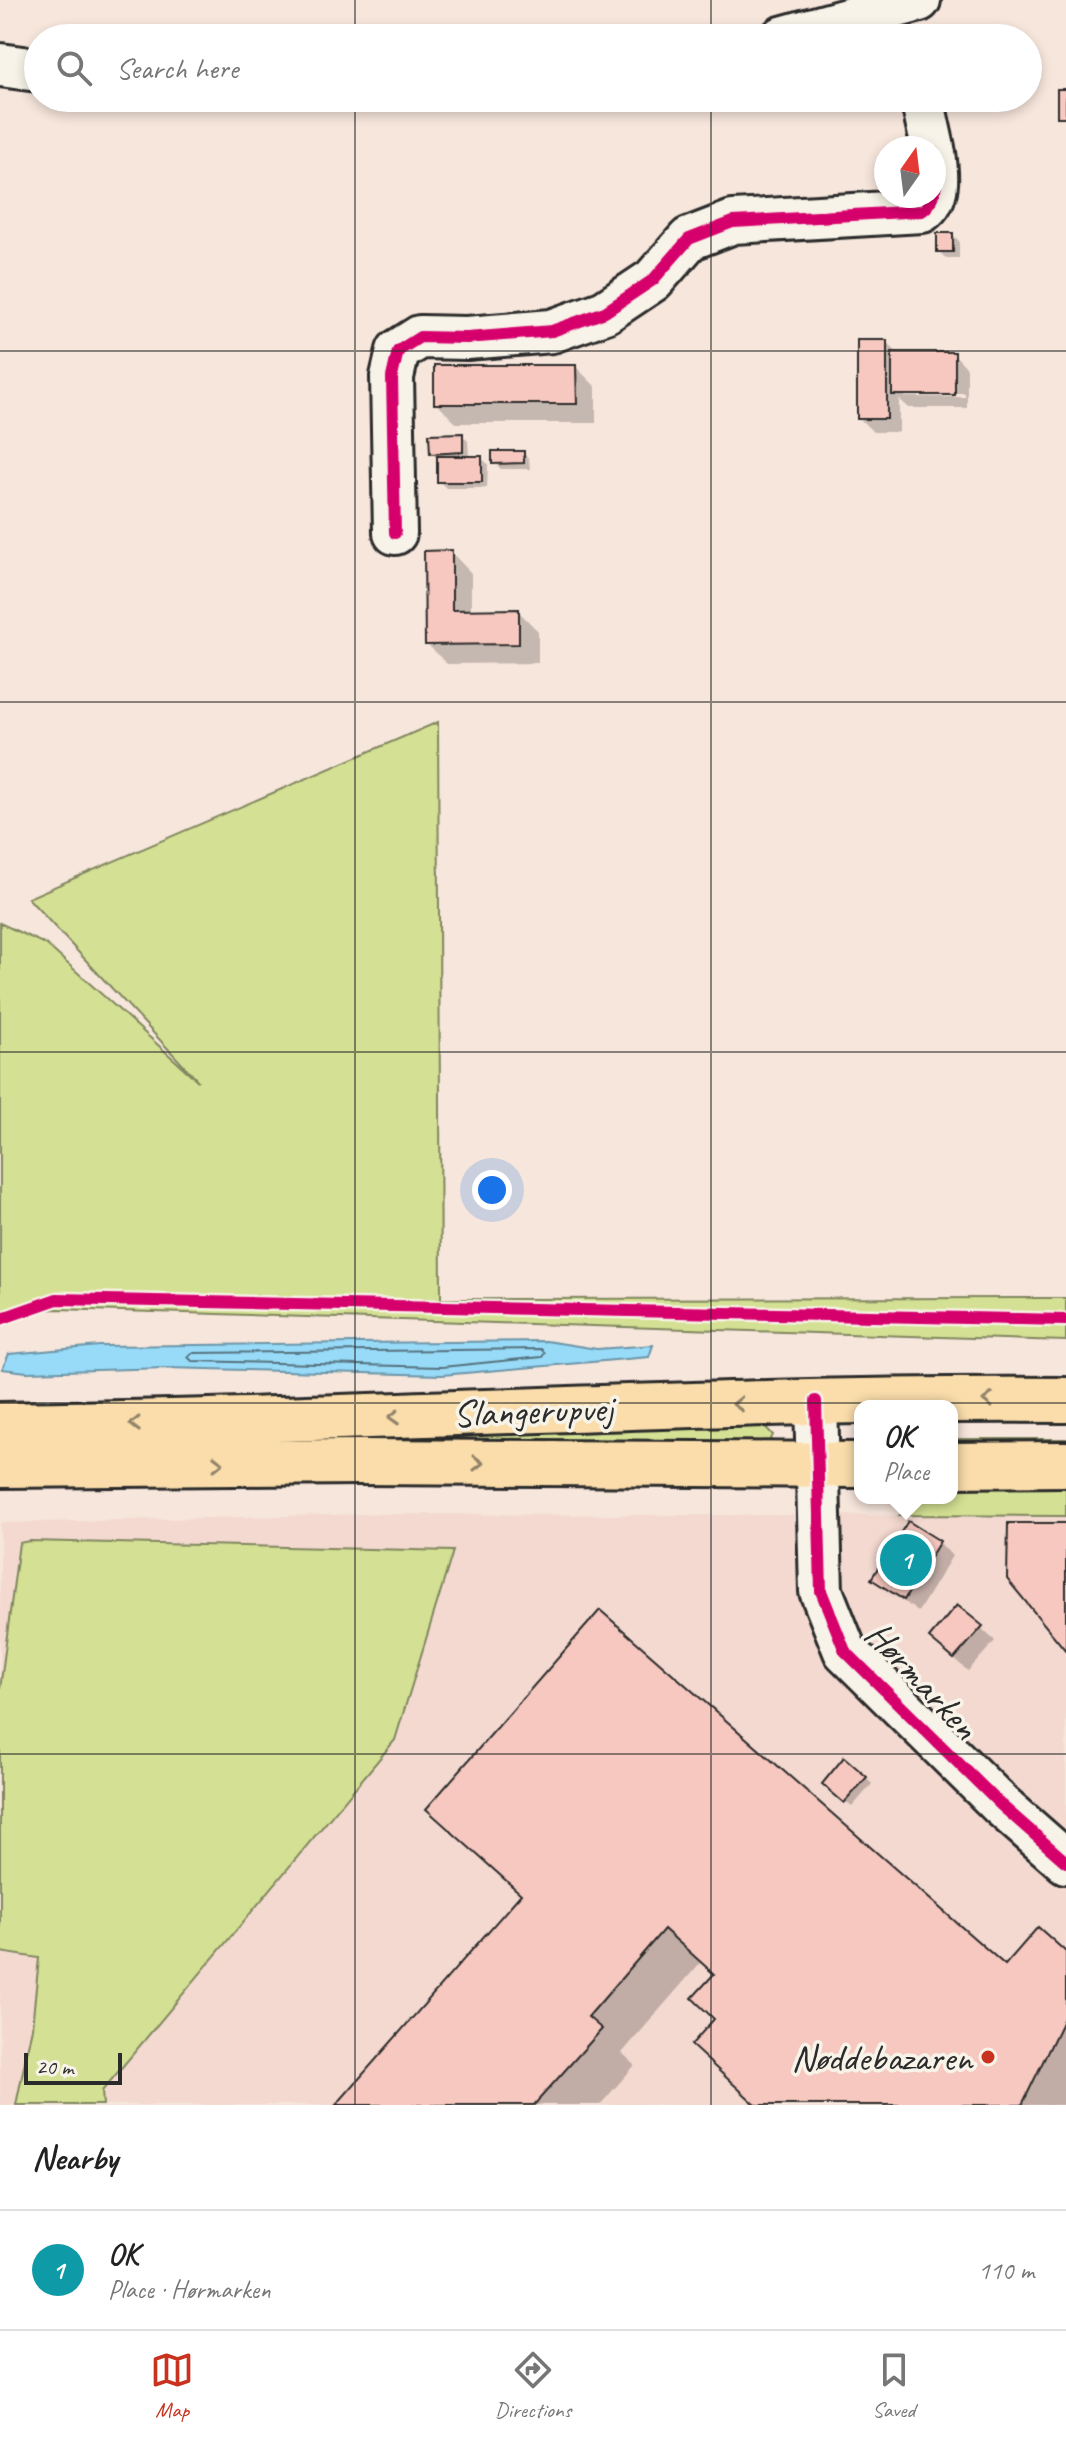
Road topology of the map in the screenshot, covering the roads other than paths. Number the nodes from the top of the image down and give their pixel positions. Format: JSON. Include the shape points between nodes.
{"nodes":[{"id":1,"x":907,"y":15,"type":"edge"},
{"id":2,"x":858,"y":24,"type":"edge"},
{"id":3,"x":0,"y":65,"type":"edge"},
{"id":4,"x":24,"y":68,"type":"edge"},
{"id":5,"x":925,"y":112,"type":"edge"},
{"id":6,"x":930,"y":136,"type":"edge"},
{"id":7,"x":926,"y":208,"type":"edge"},
{"id":8,"x":395,"y":533,"type":"dead end"},
{"id":9,"x":958,"y":1400,"type":"edge"},
{"id":10,"x":1066,"y":1400,"type":"edge"},
{"id":11,"x":816,"y":1401,"type":"junction"},
{"id":12,"x":854,"y":1401,"type":"edge"},
{"id":13,"x":0,"y":1425,"type":"edge"},
{"id":14,"x":1066,"y":1464,"type":"edge"},
{"id":15,"x":0,"y":1465,"type":"edge"},
{"id":16,"x":816,"y":1465,"type":"junction"},
{"id":17,"x":854,"y":1465,"type":"edge"},
{"id":18,"x":958,"y":1465,"type":"edge"},
{"id":19,"x":1066,"y":1862,"type":"edge"}],
"edges":[{"from":1,"to":2,"type":"street"},
{"from":3,"to":4,"type":"street"},
{"from":5,"to":6,"type":"street"},
{"from":7,"to":8,"type":"street","via":[[733,222],[689,239],[653,280],[605,312],[552,331],[420,337],[398,351],[392,377]]},
{"from":10,"to":9,"type":"main road","name":"Slangerupvej","one_way":true},
{"from":12,"to":11,"type":"main road","name":"Slangerupvej","one_way":true},
{"from":11,"to":13,"type":"main road","name":"Slangerupvej","one_way":true,"via":[[232,1423]]},
{"from":11,"to":16,"type":"street","name":"Hørmarken"},
{"from":14,"to":18,"type":"main road"},
{"from":15,"to":16,"type":"main road","name":"Slangerupvej","one_way":true},
{"from":16,"to":17,"type":"main road","name":"Slangerupvej"},
{"from":16,"to":19,"type":"street","name":"Hørmarken","via":[[821,1591],[845,1651]]}]}
